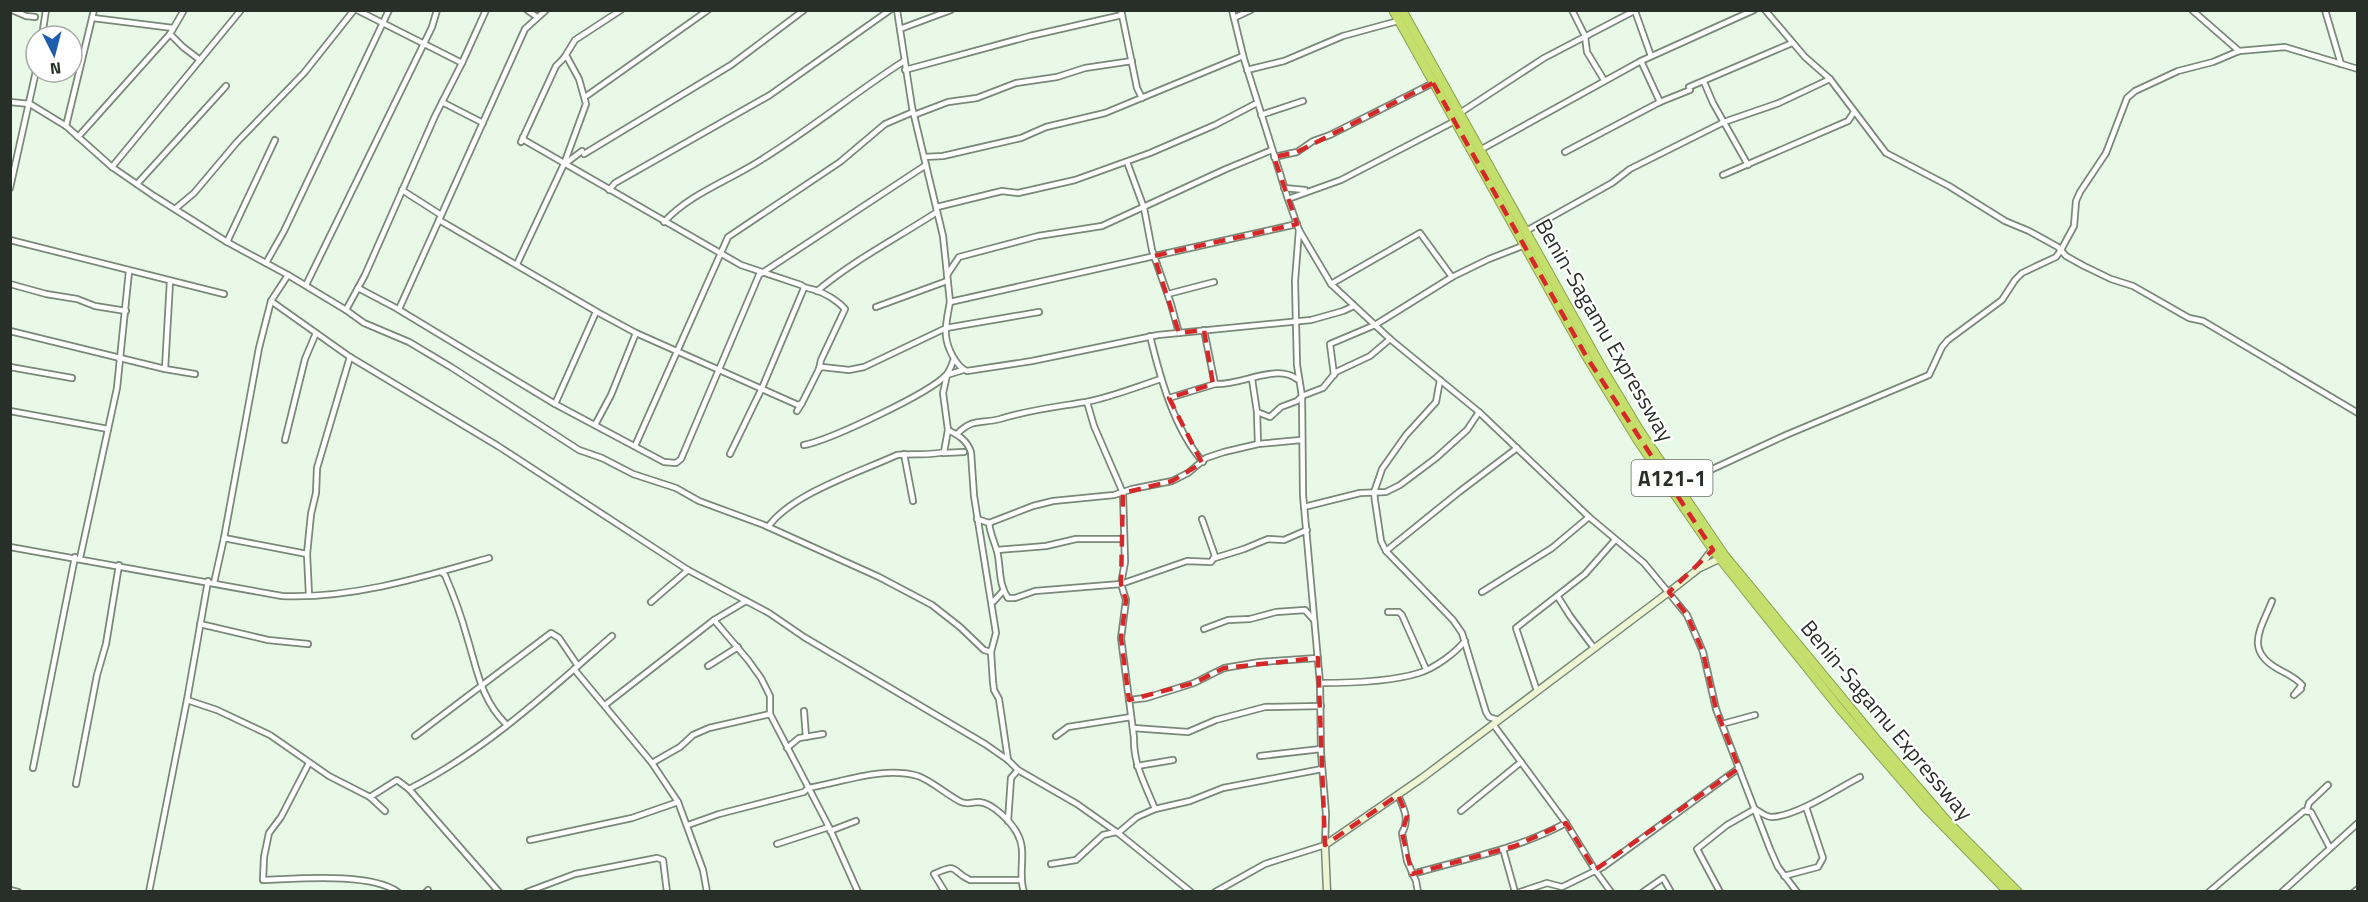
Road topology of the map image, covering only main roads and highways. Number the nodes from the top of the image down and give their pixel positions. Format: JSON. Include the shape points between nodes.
{"nodes":[{"id":1,"x":1393,"y":10,"type":"edge"},
{"id":2,"x":1402,"y":10,"type":"edge"},
{"id":3,"x":1457,"y":117,"type":"junction"},
{"id":4,"x":1716,"y":549,"type":"junction"},
{"id":5,"x":1722,"y":558,"type":"junction"},
{"id":6,"x":2008,"y":891,"type":"edge"},
{"id":7,"x":2018,"y":891,"type":"edge"}],
"edges":[{"from":1,"to":3,"type":"highway","number":"A121-1"},
{"from":2,"to":3,"type":"highway","name":"Benin-Sagamu Expressway","number":"A121-1"},
{"from":3,"to":4,"type":"highway","name":"Benin-Sagamu Expressway","number":"A121-1","via":[[1480,150],[1601,366]]},
{"from":3,"to":4,"type":"highway","number":"A121-1","via":[[1586,356],[1638,441]]},
{"from":4,"to":5,"type":"highway","number":"A121-1"},
{"from":5,"to":6,"type":"highway","number":"A121-1","via":[[1840,709],[1924,806]]},
{"from":5,"to":7,"type":"highway","name":"Benin-Sagamu Expressway","number":"A121-1","via":[[1948,822]]}]}
